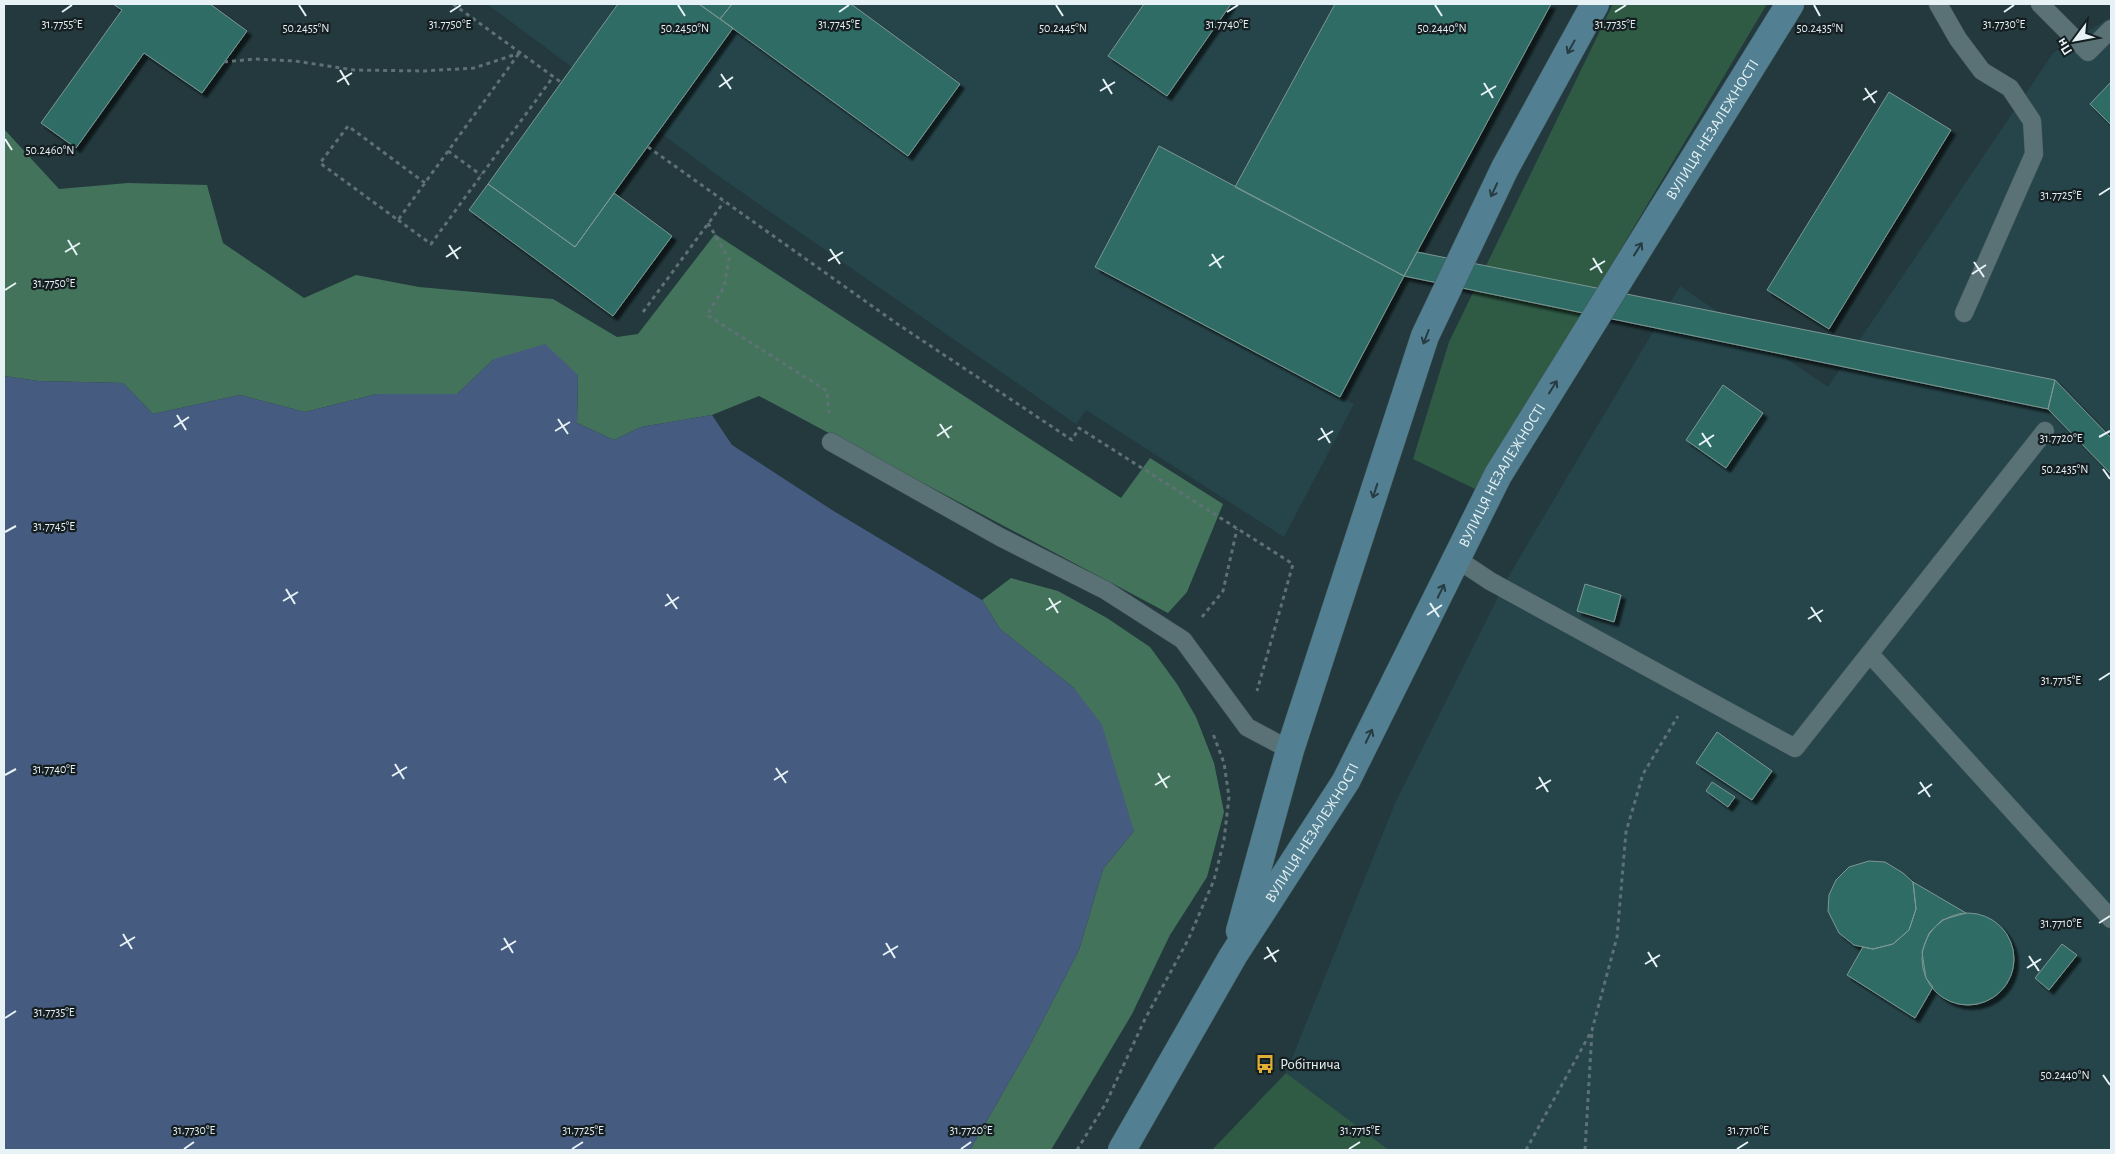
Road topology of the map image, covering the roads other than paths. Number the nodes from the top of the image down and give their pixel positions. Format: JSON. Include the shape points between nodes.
{"nodes":[{"id":1,"x":1594,"y":4,"type":"edge"},
{"id":2,"x":1790,"y":4,"type":"edge"},
{"id":3,"x":1938,"y":4,"type":"edge"},
{"id":4,"x":2040,"y":4,"type":"edge"},
{"id":5,"x":2111,"y":28,"type":"edge"},
{"id":6,"x":1964,"y":313,"type":"dead end"},
{"id":7,"x":2045,"y":432,"type":"dead end"},
{"id":8,"x":831,"y":442,"type":"road end"},
{"id":9,"x":1457,"y":559,"type":"junction"},
{"id":10,"x":1870,"y":654,"type":"junction"},
{"id":11,"x":1290,"y":750,"type":"junction"},
{"id":12,"x":2111,"y":919,"type":"edge"},
{"id":13,"x":1233,"y":956,"type":"junction"},
{"id":14,"x":1122,"y":1150,"type":"edge"}],
"edges":[{"from":1,"to":11,"type":"main road","name":"ВУЛИЦЯ НЕЗАЛЕЖНОСТІ","one_way":true,"via":[[1505,168],[1425,336]]},
{"from":9,"to":2,"type":"main road","name":"ВУЛИЦЯ НЕЗАЛЕЖНОСТІ","one_way":true,"via":[[1498,475]]},
{"from":3,"to":6,"type":"lane","via":[[1982,71],[2010,88],[2032,122],[2034,154]]},
{"from":4,"to":5,"type":"lane","via":[[2088,52]]},
{"from":7,"to":10,"type":"lane"},
{"from":8,"to":11,"type":"lane","via":[[1000,537],[1105,590],[1183,640],[1247,727]]},
{"from":9,"to":10,"type":"lane","via":[[1498,585],[1795,748]]},
{"from":13,"to":9,"type":"main road","name":"ВУЛИЦЯ НЕЗАЛЕЖНОСТІ","one_way":true,"via":[[1346,781]]},
{"from":10,"to":12,"type":"lane"},
{"from":11,"to":13,"type":"main road","name":"ВУЛИЦЯ НЕЗАЛЕЖНОСТІ"},
{"from":13,"to":14,"type":"main road","name":"ВУЛИЦЯ НЕЗАЛЕЖНОСТІ"}]}
